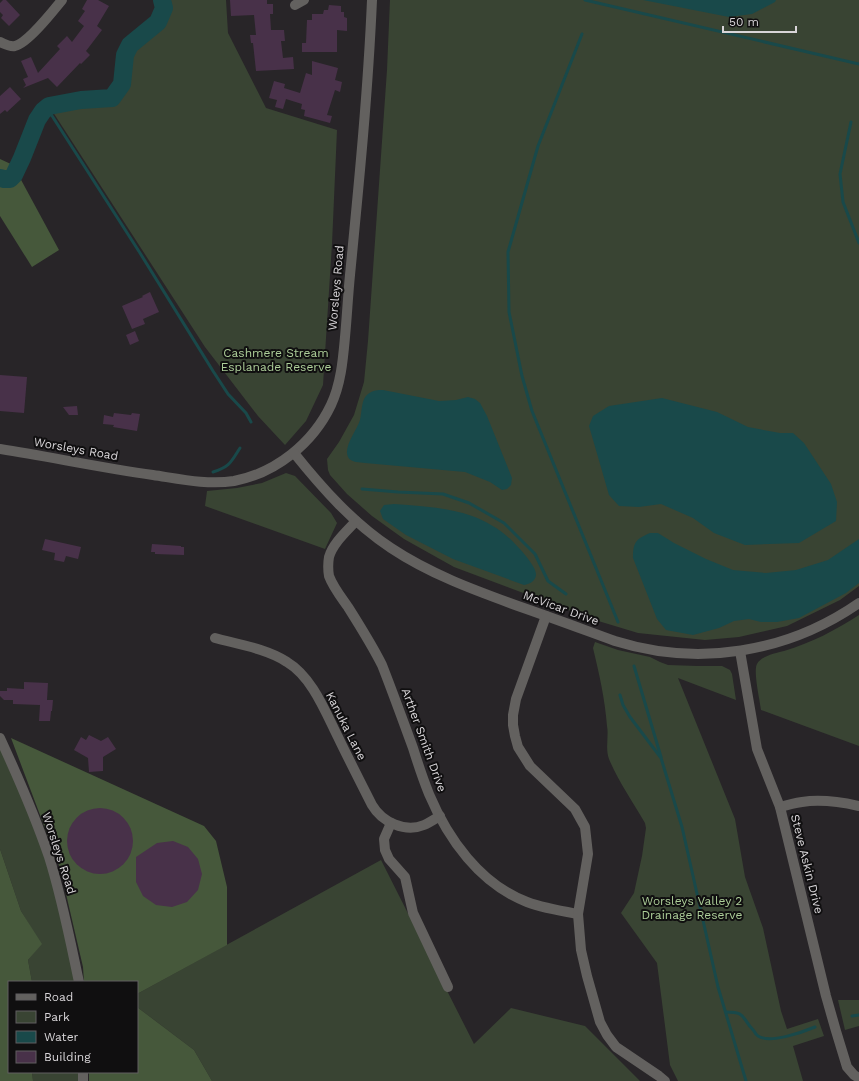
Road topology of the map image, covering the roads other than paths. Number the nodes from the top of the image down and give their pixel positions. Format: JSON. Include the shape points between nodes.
{"nodes":[{"id":1,"x":62,"y":0,"type":"edge"},
{"id":2,"x":304,"y":0,"type":"edge"},
{"id":3,"x":362,"y":0,"type":"edge"},
{"id":4,"x":372,"y":0,"type":"edge"},
{"id":5,"x":295,"y":5,"type":"dead end"},
{"id":6,"x":0,"y":42,"type":"edge"},
{"id":7,"x":0,"y":449,"type":"edge"},
{"id":8,"x":294,"y":453,"type":"junction"},
{"id":9,"x":356,"y":521,"type":"junction"},
{"id":10,"x":859,"y":603,"type":"edge"},
{"id":11,"x":546,"y":616,"type":"junction"},
{"id":12,"x":215,"y":638,"type":"dead end"},
{"id":13,"x":740,"y":651,"type":"junction"},
{"id":14,"x":0,"y":738,"type":"edge"},
{"id":15,"x":780,"y":806,"type":"junction"},
{"id":16,"x":859,"y":806,"type":"edge"},
{"id":17,"x":440,"y":816,"type":"junction"},
{"id":18,"x":391,"y":823,"type":"junction"},
{"id":19,"x":578,"y":914,"type":"junction"},
{"id":20,"x":79,"y":981,"type":"edge"},
{"id":21,"x":448,"y":987,"type":"dead end"},
{"id":22,"x":859,"y":1078,"type":"edge"},
{"id":23,"x":665,"y":1081,"type":"edge"}],
"edges":[{"from":1,"to":6,"type":"street","via":[[23,42],[16,46]]},
{"from":2,"to":5,"type":"street"},
{"from":3,"to":4,"type":"street"},
{"from":4,"to":8,"type":"street","name":"Worsleys Road","via":[[366,104],[341,373],[325,417],[307,442]]},
{"from":7,"to":8,"type":"street","name":"Worsleys Road","via":[[126,472],[212,482],[246,478],[264,471]]},
{"from":8,"to":9,"type":"street","name":"McVicar Drive"},
{"from":9,"to":11,"type":"street","name":"McVicar Drive","via":[[390,547],[431,571]]},
{"from":9,"to":17,"type":"street","name":"Arther Smith Drive","via":[[331,552],[329,576],[382,665],[429,794]]},
{"from":10,"to":13,"type":"street","name":"McVicar Drive","via":[[832,620],[799,635]]},
{"from":11,"to":13,"type":"street","name":"McVicar Drive","via":[[634,647],[688,654]]},
{"from":11,"to":19,"type":"street","via":[[516,700],[513,725],[518,747],[530,766],[575,809],[585,827],[588,854]]},
{"from":12,"to":18,"type":"street","name":"Kanuka Lane","via":[[280,657],[298,670],[324,709],[375,810],[379,816]]},
{"from":13,"to":15,"type":"street","name":"Steve Askin Drive","via":[[756,749]]},
{"from":14,"to":20,"type":"street","name":"Worsleys Road","via":[[20,780],[49,858],[66,917]]},
{"from":15,"to":16,"type":"street","via":[[823,801]]},
{"from":15,"to":22,"type":"street","name":"Steve Askin Drive","via":[[836,1031],[847,1067]]},
{"from":17,"to":18,"type":"street","name":"Kanuka Lane","via":[[424,826],[404,827]]},
{"from":17,"to":19,"type":"street","name":"Arther Smith Drive","via":[[463,853],[493,883],[527,902]]},
{"from":18,"to":21,"type":"street","via":[[384,839],[385,850],[389,859],[405,877],[413,913]]},
{"from":19,"to":23,"type":"street","via":[[581,950],[600,1022],[616,1047]]}]}
